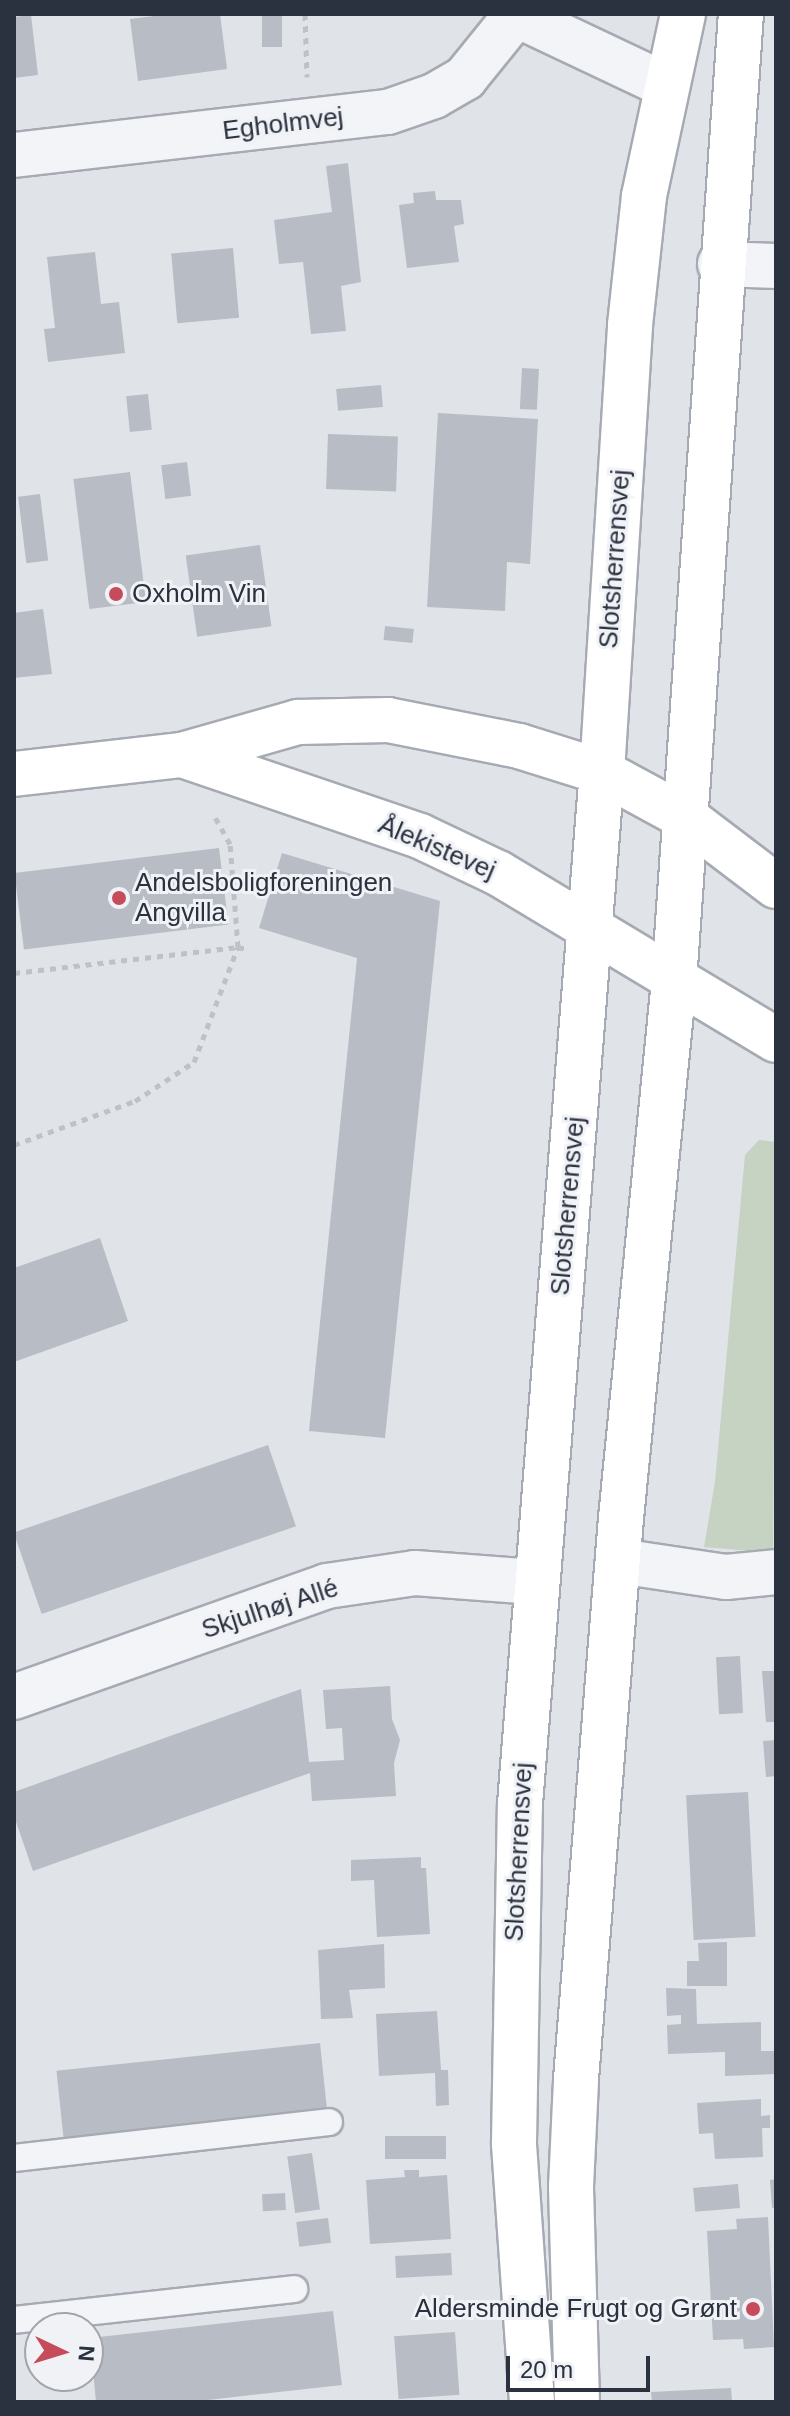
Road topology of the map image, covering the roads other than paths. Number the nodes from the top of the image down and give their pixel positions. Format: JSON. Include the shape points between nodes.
{"nodes":[{"id":1,"x":516,"y":14,"type":"edge"},
{"id":2,"x":683,"y":14,"type":"edge"},
{"id":3,"x":741,"y":14,"type":"edge"},
{"id":4,"x":665,"y":85,"type":"junction"},
{"id":5,"x":14,"y":155,"type":"edge"},
{"id":6,"x":720,"y":264,"type":"junction"},
{"id":7,"x":776,"y":266,"type":"edge"},
{"id":8,"x":182,"y":755,"type":"junction"},
{"id":9,"x":602,"y":772,"type":"junction"},
{"id":10,"x":14,"y":774,"type":"edge"},
{"id":11,"x":685,"y":817,"type":"junction"},
{"id":12,"x":776,"y":886,"type":"edge"},
{"id":13,"x":589,"y":926,"type":"junction"},
{"id":14,"x":674,"y":981,"type":"junction"},
{"id":15,"x":776,"y":1040,"type":"edge"},
{"id":16,"x":619,"y":1561,"type":"junction"},
{"id":17,"x":776,"y":1572,"type":"edge"},
{"id":18,"x":535,"y":1582,"type":"junction"},
{"id":19,"x":14,"y":1697,"type":"edge"},
{"id":20,"x":329,"y":2122,"type":"dead end"},
{"id":21,"x":14,"y":2158,"type":"edge"},
{"id":22,"x":294,"y":2289,"type":"dead end"},
{"id":23,"x":14,"y":2320,"type":"edge"},
{"id":24,"x":532,"y":2402,"type":"edge"},
{"id":25,"x":577,"y":2402,"type":"edge"}],
"edges":[{"from":1,"to":4,"type":"street"},
{"from":1,"to":5,"type":"street","name":"Egholmvej","via":[[465,78],[388,112]]},
{"from":2,"to":4,"type":"street","name":"Slotsherrensvej"},
{"from":3,"to":6,"type":"street"},
{"from":4,"to":9,"type":"street","name":"Slotsherrensvej","via":[[644,196],[630,325]]},
{"from":6,"to":7,"type":"street"},
{"from":6,"to":11,"type":"street"},
{"from":8,"to":9,"type":"street","name":"Ålekistevej","via":[[298,722],[388,720],[519,746]]},
{"from":8,"to":10,"type":"street","name":"Ålekistevej"},
{"from":8,"to":13,"type":"street","name":"Ålekistevej","via":[[420,836],[498,873]]},
{"from":9,"to":11,"type":"street","name":"Ålekistevej"},
{"from":9,"to":13,"type":"street","name":"Slotsherrensvej"},
{"from":11,"to":12,"type":"street","name":"Ålekistevej"},
{"from":11,"to":14,"type":"street"},
{"from":13,"to":14,"type":"street","name":"Ålekistevej"},
{"from":13,"to":18,"type":"street","name":"Slotsherrensvej"},
{"from":14,"to":15,"type":"street","name":"Ålekistevej"},
{"from":14,"to":16,"type":"street"},
{"from":16,"to":17,"type":"street","via":[[726,1577]]},
{"from":16,"to":25,"type":"street","via":[[576,2079],[571,2187]]},
{"from":18,"to":19,"type":"street","name":"Skjulhøj Allé","via":[[415,1573],[327,1586]]},
{"from":18,"to":24,"type":"street","name":"Slotsherrensvej","via":[[514,1973],[514,2143]]},
{"from":20,"to":21,"type":"lane"},
{"from":22,"to":23,"type":"lane"}]}
